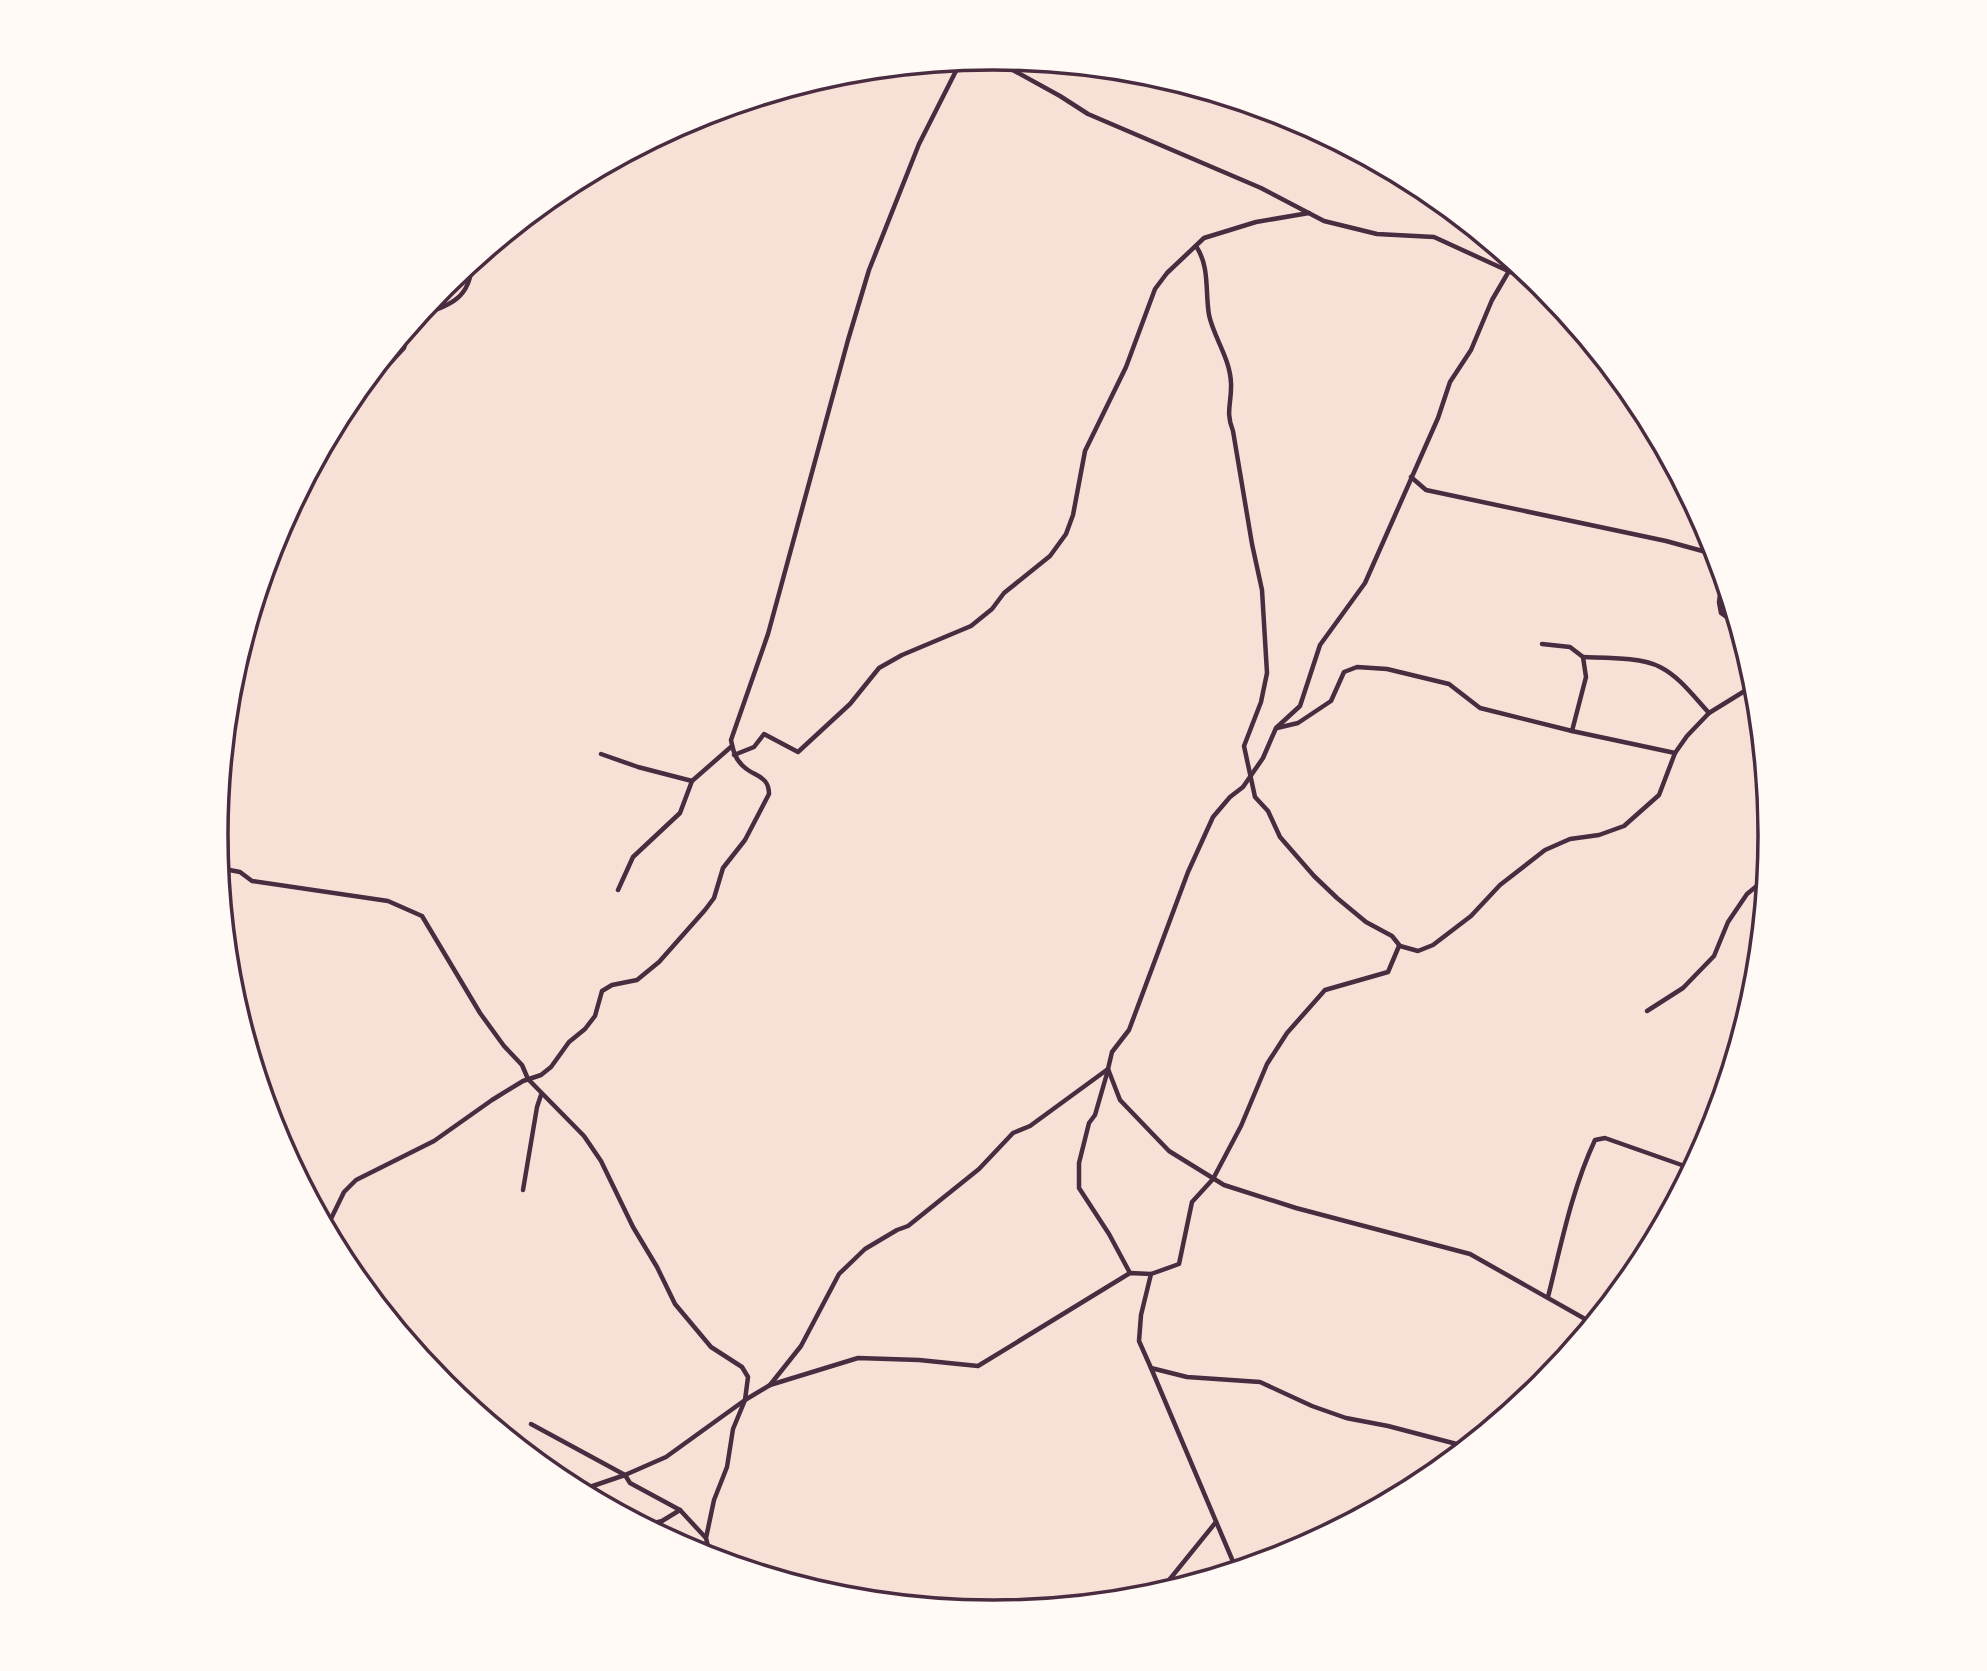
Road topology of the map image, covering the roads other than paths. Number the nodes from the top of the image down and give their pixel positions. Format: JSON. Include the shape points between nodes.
{"nodes":[{"id":1,"x":956,"y":71,"type":"edge"},
{"id":2,"x":1014,"y":71,"type":"edge"},
{"id":3,"x":1309,"y":213,"type":"junction"},
{"id":4,"x":1196,"y":246,"type":"junction"},
{"id":5,"x":1508,"y":271,"type":"junction"},
{"id":6,"x":1512,"y":273,"type":"edge"},
{"id":7,"x":471,"y":276,"type":"edge"},
{"id":8,"x":438,"y":309,"type":"edge"},
{"id":9,"x":1411,"y":477,"type":"junction"},
{"id":10,"x":1704,"y":551,"type":"edge"},
{"id":11,"x":1720,"y":595,"type":"edge"},
{"id":12,"x":1727,"y":618,"type":"edge"},
{"id":13,"x":1542,"y":645,"type":"dead end"},
{"id":14,"x":1583,"y":657,"type":"junction"},
{"id":15,"x":1745,"y":691,"type":"edge"},
{"id":16,"x":1709,"y":713,"type":"junction"},
{"id":17,"x":1276,"y":728,"type":"junction"},
{"id":18,"x":1572,"y":731,"type":"junction"},
{"id":19,"x":732,"y":745,"type":"junction"},
{"id":20,"x":1675,"y":753,"type":"junction"},
{"id":21,"x":601,"y":754,"type":"dead end"},
{"id":22,"x":734,"y":755,"type":"junction"},
{"id":23,"x":1250,"y":776,"type":"junction"},
{"id":24,"x":692,"y":781,"type":"junction"},
{"id":25,"x":229,"y":871,"type":"edge"},
{"id":26,"x":1757,"y":886,"type":"edge"},
{"id":27,"x":618,"y":890,"type":"dead end"},
{"id":28,"x":1400,"y":946,"type":"junction"},
{"id":29,"x":1647,"y":1011,"type":"dead end"},
{"id":30,"x":1108,"y":1069,"type":"junction"},
{"id":31,"x":528,"y":1079,"type":"junction"},
{"id":32,"x":541,"y":1094,"type":"junction"},
{"id":33,"x":1684,"y":1166,"type":"edge"},
{"id":34,"x":1213,"y":1179,"type":"junction"},
{"id":35,"x":523,"y":1190,"type":"dead end"},
{"id":36,"x":331,"y":1218,"type":"edge"},
{"id":37,"x":1130,"y":1273,"type":"junction"},
{"id":38,"x":1151,"y":1274,"type":"junction"},
{"id":39,"x":1548,"y":1297,"type":"junction"},
{"id":40,"x":1586,"y":1319,"type":"edge"},
{"id":41,"x":1151,"y":1368,"type":"junction"},
{"id":42,"x":770,"y":1385,"type":"junction"},
{"id":43,"x":745,"y":1400,"type":"junction"},
{"id":44,"x":531,"y":1424,"type":"dead end"},
{"id":45,"x":1458,"y":1444,"type":"edge"},
{"id":46,"x":625,"y":1475,"type":"junction"},
{"id":47,"x":592,"y":1486,"type":"edge"},
{"id":48,"x":680,"y":1510,"type":"junction"},
{"id":49,"x":1217,"y":1521,"type":"junction"},
{"id":50,"x":656,"y":1523,"type":"edge"},
{"id":51,"x":706,"y":1538,"type":"junction"},
{"id":52,"x":708,"y":1546,"type":"edge"},
{"id":53,"x":1234,"y":1562,"type":"edge"},
{"id":54,"x":1169,"y":1580,"type":"edge"}],
"edges":[{"from":1,"to":19,"type":"street","via":[[919,144],[869,270],[768,634]]},
{"from":2,"to":3,"type":"street","via":[[1088,114]]},
{"from":3,"to":4,"type":"street","via":[[1243,226],[1204,238]]},
{"from":3,"to":5,"type":"street","via":[[1377,234],[1434,237]]},
{"from":4,"to":22,"type":"street","via":[[1155,289],[1126,367],[1085,451],[1066,534],[1050,556],[971,626],[880,668],[850,704],[798,752],[764,734],[754,747]]},
{"from":4,"to":23,"type":"street","via":[[1207,274],[1210,318],[1229,372],[1228,418],[1262,590],[1267,673],[1244,746]]},
{"from":5,"to":6,"type":"street"},
{"from":5,"to":9,"type":"street","via":[[1471,350],[1450,382]]},
{"from":7,"to":8,"type":"street","via":[[457,298]]},
{"from":9,"to":10,"type":"street","via":[[1426,491]]},
{"from":9,"to":17,"type":"street","via":[[1365,583],[1320,645],[1300,706]]},
{"from":11,"to":12,"type":"street","via":[[1721,614]]},
{"from":13,"to":14,"type":"street","via":[[1570,647]]},
{"from":14,"to":16,"type":"street","via":[[1659,666]]},
{"from":14,"to":18,"type":"street","via":[[1586,677]]},
{"from":15,"to":16,"type":"street"},
{"from":16,"to":20,"type":"street"},
{"from":17,"to":18,"type":"street","via":[[1298,723],[1331,701],[1344,672],[1357,667],[1449,684],[1480,708]]},
{"from":17,"to":23,"type":"street"},
{"from":18,"to":20,"type":"street"},
{"from":19,"to":22,"type":"street"},
{"from":19,"to":24,"type":"street"},
{"from":20,"to":28,"type":"street","via":[[1659,795],[1624,826],[1545,850],[1433,945],[1418,951]]},
{"from":21,"to":24,"type":"street"},
{"from":22,"to":31,"type":"street","via":[[743,767],[764,778],[769,794],[745,840],[723,867],[715,898],[659,962],[637,980],[602,991],[595,1016],[585,1029],[551,1067]]},
{"from":23,"to":28,"type":"street","via":[[1255,797],[1305,866],[1337,898]]},
{"from":23,"to":30,"type":"street","via":[[1213,817],[1129,1030],[1112,1052]]},
{"from":24,"to":27,"type":"street","via":[[680,813],[633,857]]},
{"from":25,"to":31,"type":"street","via":[[253,881],[388,901],[422,916],[480,1013]]},
{"from":26,"to":29,"type":"street","via":[[1728,922],[1714,956],[1683,988]]},
{"from":28,"to":34,"type":"street","via":[[1388,972],[1325,990],[1287,1033]]},
{"from":30,"to":34,"type":"street","via":[[1120,1100],[1136,1118],[1169,1151]]},
{"from":30,"to":37,"type":"street","via":[[1079,1163],[1079,1188]]},
{"from":30,"to":42,"type":"street","via":[[1030,1126],[1013,1133],[979,1169],[908,1226],[866,1249],[839,1274],[801,1346]]},
{"from":31,"to":32,"type":"street"},
{"from":31,"to":36,"type":"street","via":[[434,1141],[356,1180],[344,1192]]},
{"from":32,"to":35,"type":"street"},
{"from":32,"to":43,"type":"street","via":[[595,1152],[675,1304],[711,1347],[742,1367],[748,1377]]},
{"from":33,"to":39,"type":"street","via":[[1605,1138],[1595,1140]]},
{"from":34,"to":38,"type":"street","via":[[1192,1202],[1179,1264]]},
{"from":34,"to":39,"type":"street","via":[[1296,1208],[1470,1254]]},
{"from":37,"to":38,"type":"street"},
{"from":37,"to":42,"type":"street","via":[[978,1366],[858,1358]]},
{"from":38,"to":41,"type":"street","via":[[1139,1341]]},
{"from":39,"to":40,"type":"street"},
{"from":41,"to":45,"type":"street","via":[[1187,1377],[1259,1382],[1346,1418]]},
{"from":41,"to":49,"type":"street"},
{"from":42,"to":43,"type":"street"},
{"from":43,"to":46,"type":"street","via":[[666,1457]]},
{"from":43,"to":51,"type":"street","via":[[733,1429]]},
{"from":44,"to":46,"type":"street"},
{"from":46,"to":47,"type":"street"},
{"from":46,"to":48,"type":"street","via":[[630,1483]]},
{"from":48,"to":50,"type":"street"},
{"from":48,"to":51,"type":"street"},
{"from":49,"to":53,"type":"street"},
{"from":49,"to":54,"type":"street"},
{"from":51,"to":52,"type":"street"}]}
